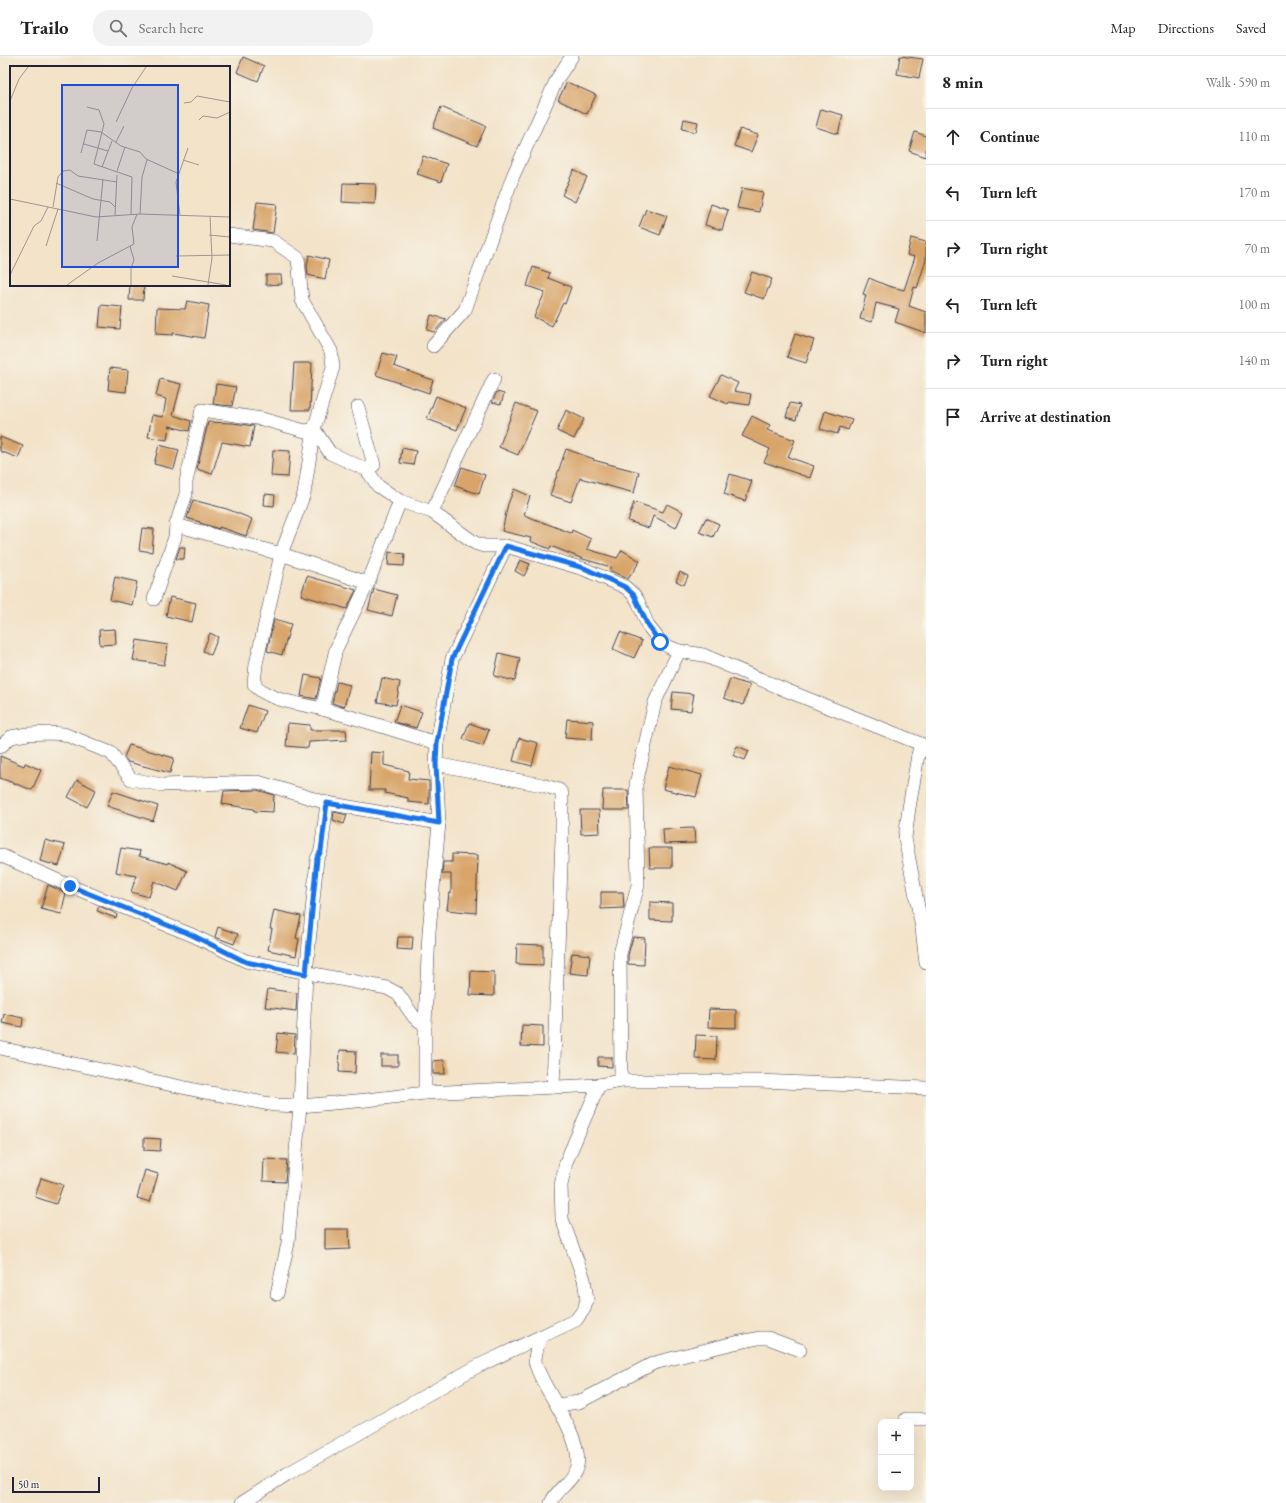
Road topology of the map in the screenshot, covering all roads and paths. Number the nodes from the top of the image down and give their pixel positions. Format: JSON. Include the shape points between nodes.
{"nodes":[{"id":1,"x":572,"y":56,"type":"edge"},
{"id":2,"x":230,"y":235,"type":"edge"},
{"id":3,"x":433,"y":346,"type":"dead end"},
{"id":4,"x":494,"y":379,"type":"dead end"},
{"id":5,"x":358,"y":407,"type":"dead end"},
{"id":6,"x":314,"y":429,"type":"junction"},
{"id":7,"x":367,"y":470,"type":"junction"},
{"id":8,"x":400,"y":501,"type":"junction"},
{"id":9,"x":432,"y":512,"type":"junction"},
{"id":10,"x":176,"y":526,"type":"junction"},
{"id":11,"x":506,"y":546,"type":"junction"},
{"id":12,"x":281,"y":554,"type":"junction"},
{"id":13,"x":368,"y":583,"type":"junction"},
{"id":14,"x":154,"y":599,"type":"dead end"},
{"id":15,"x":679,"y":650,"type":"junction"},
{"id":16,"x":322,"y":709,"type":"junction"},
{"id":17,"x":926,"y":740,"type":"edge"},
{"id":18,"x":437,"y":743,"type":"junction"},
{"id":19,"x":0,"y":747,"type":"edge"},
{"id":20,"x":918,"y":755,"type":"junction"},
{"id":21,"x":436,"y":764,"type":"junction"},
{"id":22,"x":327,"y":803,"type":"junction"},
{"id":23,"x":439,"y":823,"type":"junction"},
{"id":24,"x":0,"y":855,"type":"edge"},
{"id":25,"x":926,"y":963,"type":"edge"},
{"id":26,"x":306,"y":974,"type":"junction"},
{"id":27,"x":425,"y":1026,"type":"junction"},
{"id":28,"x":0,"y":1048,"type":"edge"},
{"id":29,"x":620,"y":1081,"type":"junction"},
{"id":30,"x":599,"y":1085,"type":"junction"},
{"id":31,"x":553,"y":1088,"type":"junction"},
{"id":32,"x":926,"y":1088,"type":"edge"},
{"id":33,"x":425,"y":1093,"type":"junction"},
{"id":34,"x":300,"y":1106,"type":"junction"},
{"id":35,"x":277,"y":1294,"type":"dead end"},
{"id":36,"x":540,"y":1337,"type":"junction"},
{"id":37,"x":800,"y":1350,"type":"dead end"},
{"id":38,"x":557,"y":1405,"type":"junction"},
{"id":39,"x":914,"y":1419,"type":"edge"},
{"id":40,"x":926,"y":1419,"type":"edge"},
{"id":41,"x":242,"y":1503,"type":"edge"},
{"id":42,"x":551,"y":1503,"type":"edge"}],
"edges":[{"from":1,"to":3,"type":"street","via":[[558,79],[513,176],[465,310]]},
{"from":2,"to":6,"type":"street","via":[[273,241],[298,258],[302,300],[331,351],[333,367]]},
{"from":4,"to":9,"type":"street"},
{"from":5,"to":7,"type":"street","via":[[374,465]]},
{"from":6,"to":7,"type":"street","via":[[330,453]]},
{"from":6,"to":10,"type":"street","via":[[305,431],[262,419],[202,410],[186,482],[186,494]]},
{"from":6,"to":12,"type":"street","via":[[304,494]]},
{"from":7,"to":8,"type":"street","via":[[378,486]]},
{"from":8,"to":9,"type":"street"},
{"from":8,"to":13,"type":"street"},
{"from":9,"to":11,"type":"street","via":[[475,542],[484,546]]},
{"from":10,"to":12,"type":"street"},
{"from":10,"to":14,"type":"street"},
{"from":11,"to":15,"type":"street","via":[[584,568],[625,587],[634,595],[648,626],[660,642]]},
{"from":11,"to":18,"type":"street","via":[[452,659]]},
{"from":12,"to":13,"type":"street"},
{"from":12,"to":16,"type":"street","via":[[256,664],[254,684],[257,688],[293,704]]},
{"from":13,"to":16,"type":"street","via":[[336,649]]},
{"from":15,"to":20,"type":"street","via":[[704,655],[921,744]]},
{"from":15,"to":29,"type":"street","via":[[655,702],[636,784],[638,885],[620,954]]},
{"from":16,"to":18,"type":"street"},
{"from":17,"to":20,"type":"street"},
{"from":18,"to":21,"type":"street"},
{"from":19,"to":22,"type":"street","via":[[11,737],[49,732],[64,734],[111,753],[131,779],[162,785],[258,782]]},
{"from":20,"to":25,"type":"street","via":[[905,838]]},
{"from":21,"to":23,"type":"street"},
{"from":21,"to":31,"type":"street","via":[[542,785],[559,790],[562,794]]},
{"from":22,"to":23,"type":"street"},
{"from":22,"to":26,"type":"street","via":[[321,851],[317,858]]},
{"from":23,"to":27,"type":"street","via":[[429,932]]},
{"from":24,"to":26,"type":"street","via":[[192,935],[246,962]]},
{"from":26,"to":27,"type":"street","via":[[387,988],[398,994],[414,1017]]},
{"from":26,"to":34,"type":"street"},
{"from":27,"to":33,"type":"street"},
{"from":28,"to":34,"type":"street","via":[[200,1091],[275,1105]]},
{"from":29,"to":30,"type":"street"},
{"from":29,"to":32,"type":"street","via":[[759,1082]]},
{"from":30,"to":31,"type":"street"},
{"from":30,"to":36,"type":"street","via":[[566,1162],[561,1185],[562,1219],[584,1279],[587,1300],[576,1320]]},
{"from":31,"to":33,"type":"street"},
{"from":33,"to":34,"type":"street"},
{"from":34,"to":35,"type":"street","via":[[288,1243]]},
{"from":36,"to":38,"type":"street","via":[[535,1361],[539,1374]]},
{"from":36,"to":41,"type":"street","via":[[476,1367],[287,1474]]},
{"from":37,"to":38,"type":"street","via":[[768,1338],[730,1344],[654,1363],[579,1402]]},
{"from":38,"to":42,"type":"street","via":[[577,1451],[577,1464],[573,1476]]},
{"from":39,"to":40,"type":"street"}]}
